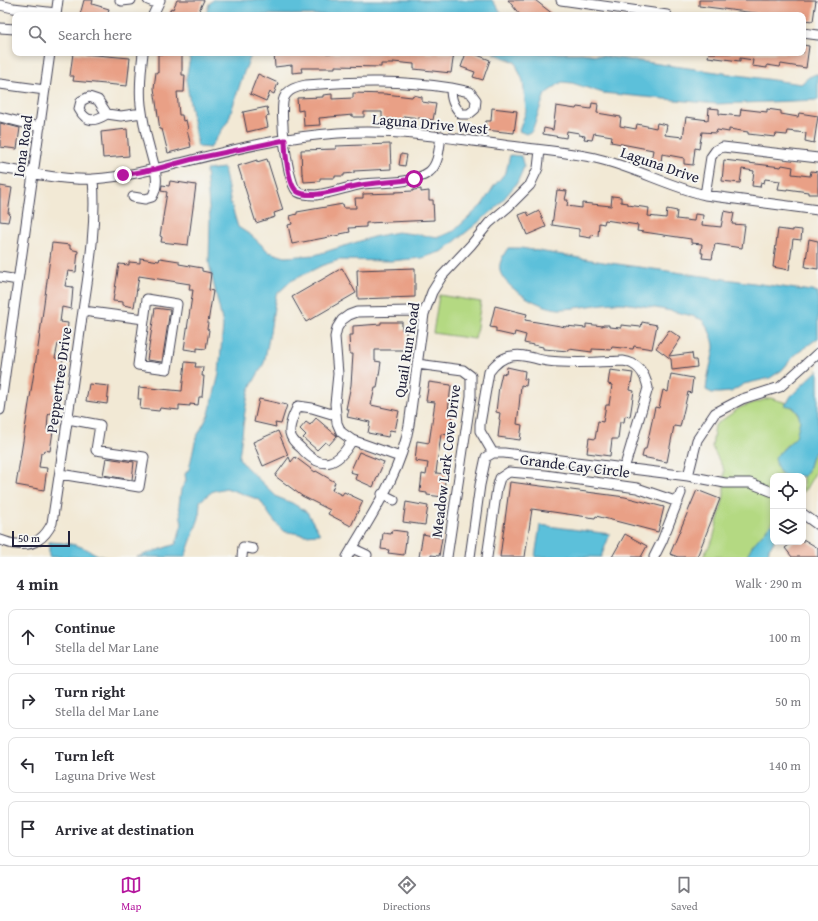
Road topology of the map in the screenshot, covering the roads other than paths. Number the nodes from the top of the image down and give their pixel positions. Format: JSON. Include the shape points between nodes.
{"nodes":[{"id":1,"x":58,"y":0,"type":"edge"},
{"id":2,"x":120,"y":0,"type":"edge"},
{"id":3,"x":131,"y":0,"type":"edge"},
{"id":4,"x":148,"y":0,"type":"edge"},
{"id":5,"x":562,"y":0,"type":"edge"},
{"id":6,"x":159,"y":2,"type":"edge"},
{"id":7,"x":0,"y":5,"type":"edge"},
{"id":8,"x":42,"y":12,"type":"edge"},
{"id":9,"x":56,"y":12,"type":"edge"},
{"id":10,"x":154,"y":12,"type":"edge"},
{"id":11,"x":646,"y":12,"type":"edge"},
{"id":12,"x":0,"y":28,"type":"edge"},
{"id":13,"x":12,"y":29,"type":"edge"},
{"id":14,"x":806,"y":33,"type":"edge"},
{"id":15,"x":818,"y":35,"type":"edge"},
{"id":16,"x":50,"y":56,"type":"edge"},
{"id":17,"x":143,"y":56,"type":"edge"},
{"id":18,"x":0,"y":84,"type":"edge"},
{"id":19,"x":451,"y":88,"type":"dead end"},
{"id":20,"x":45,"y":90,"type":"junction"},
{"id":21,"x":142,"y":113,"type":"junction"},
{"id":22,"x":107,"y":114,"type":"dead end"},
{"id":23,"x":0,"y":117,"type":"edge"},
{"id":24,"x":40,"y":127,"type":"junction"},
{"id":25,"x":441,"y":136,"type":"junction"},
{"id":26,"x":285,"y":140,"type":"junction"},
{"id":27,"x":540,"y":150,"type":"junction"},
{"id":28,"x":818,"y":158,"type":"edge"},
{"id":29,"x":0,"y":168,"type":"edge"},
{"id":30,"x":156,"y":169,"type":"junction"},
{"id":31,"x":33,"y":172,"type":"junction"},
{"id":32,"x":93,"y":179,"type":"junction"},
{"id":33,"x":705,"y":194,"type":"junction"},
{"id":34,"x":133,"y":197,"type":"dead end"},
{"id":35,"x":818,"y":210,"type":"edge"},
{"id":36,"x":0,"y":277,"type":"edge"},
{"id":37,"x":18,"y":280,"type":"junction"},
{"id":38,"x":83,"y":311,"type":"junction"},
{"id":39,"x":424,"y":314,"type":"junction"},
{"id":40,"x":144,"y":319,"type":"junction"},
{"id":41,"x":818,"y":353,"type":"edge"},
{"id":42,"x":417,"y":364,"type":"junction"},
{"id":43,"x":2,"y":375,"type":"edge"},
{"id":44,"x":0,"y":410,"type":"edge"},
{"id":45,"x":335,"y":415,"type":"junction"},
{"id":46,"x":68,"y":419,"type":"junction"},
{"id":47,"x":352,"y":440,"type":"junction"},
{"id":48,"x":493,"y":453,"type":"junction"},
{"id":49,"x":400,"y":457,"type":"junction"},
{"id":50,"x":624,"y":469,"type":"junction"},
{"id":51,"x":60,"y":474,"type":"junction"},
{"id":52,"x":688,"y":476,"type":"junction"},
{"id":53,"x":770,"y":491,"type":"edge"},
{"id":54,"x":382,"y":494,"type":"junction"},
{"id":55,"x":394,"y":500,"type":"dead end"},
{"id":56,"x":806,"y":516,"type":"edge"},
{"id":57,"x":818,"y":525,"type":"edge"},
{"id":58,"x":0,"y":540,"type":"edge"},
{"id":59,"x":352,"y":548,"type":"junction"},
{"id":60,"x":253,"y":549,"type":"dead end"},
{"id":61,"x":367,"y":555,"type":"dead end"},
{"id":62,"x":242,"y":557,"type":"edge"},
{"id":63,"x":347,"y":557,"type":"edge"},
{"id":64,"x":447,"y":557,"type":"edge"},
{"id":65,"x":470,"y":557,"type":"edge"},
{"id":66,"x":486,"y":557,"type":"edge"},
{"id":67,"x":654,"y":557,"type":"edge"}],
"edges":[{"from":1,"to":9,"type":"street"},
{"from":2,"to":3,"type":"street"},
{"from":4,"to":6,"type":"street"},
{"from":5,"to":11,"type":"street"},
{"from":6,"to":10,"type":"street"},
{"from":7,"to":8,"type":"street"},
{"from":12,"to":13,"type":"street"},
{"from":14,"to":15,"type":"street"},
{"from":16,"to":20,"type":"street","name":"Iona Road"},
{"from":17,"to":21,"type":"street","via":[[140,80]]},
{"from":18,"to":20,"type":"street"},
{"from":19,"to":26,"type":"street","via":[[420,83],[363,81],[297,87],[289,90],[282,105]]},
{"from":20,"to":24,"type":"street","name":"Iona Road"},
{"from":21,"to":22,"type":"street","via":[[121,116]]},
{"from":21,"to":30,"type":"street"},
{"from":23,"to":24,"type":"street"},
{"from":24,"to":31,"type":"street","name":"Iona Road"},
{"from":25,"to":26,"type":"street","name":"Laguna Drive West","via":[[363,132]]},
{"from":25,"to":26,"type":"street","via":[[436,162],[423,176],[403,181],[362,184],[314,195],[298,193],[291,184]]},
{"from":25,"to":27,"type":"street","name":"Laguna Drive West"},
{"from":26,"to":30,"type":"street","name":"Laguna Drive West"},
{"from":27,"to":33,"type":"street","name":"Laguna Drive","via":[[614,163],[680,188]]},
{"from":27,"to":39,"type":"street","name":"Quail Run Road","via":[[538,168],[530,185],[489,223],[442,276],[432,292]]},
{"from":28,"to":33,"type":"street","via":[[723,147],[716,150],[711,157]]},
{"from":29,"to":31,"type":"street","name":"Laguna Drive West"},
{"from":30,"to":32,"type":"street","name":"Laguna Drive West"},
{"from":30,"to":34,"type":"street","via":[[152,197]]},
{"from":31,"to":32,"type":"street","name":"Laguna Drive West","via":[[66,178]]},
{"from":31,"to":37,"type":"street","name":"Iona Road"},
{"from":32,"to":38,"type":"street","name":"Peppertree Drive","via":[[95,217]]},
{"from":33,"to":35,"type":"street","name":"Laguna Drive"},
{"from":36,"to":37,"type":"street"},
{"from":37,"to":43,"type":"street","name":"Iona Road"},
{"from":38,"to":40,"type":"street"},
{"from":38,"to":46,"type":"street","name":"Peppertree Drive"},
{"from":39,"to":42,"type":"street","name":"Quail Run Road"},
{"from":39,"to":45,"type":"street","via":[[413,311],[367,311],[349,315],[342,320],[335,337],[338,374]]},
{"from":40,"to":40,"type":"street","via":[[138,365],[167,369],[177,304],[147,299]]},
{"from":41,"to":52,"type":"street","via":[[780,387],[742,399],[715,412],[697,440]]},
{"from":42,"to":49,"type":"street","name":"Quail Run Road","via":[[408,434]]},
{"from":42,"to":64,"type":"street","name":"Meadow Lark Cove Drive","via":[[463,370],[470,376],[471,396]]},
{"from":43,"to":44,"type":"street","name":"Iona Road"},
{"from":45,"to":47,"type":"street","via":[[341,432]]},
{"from":45,"to":47,"type":"street","via":[[298,406],[291,423],[290,433],[294,441],[306,455],[324,463],[334,462],[342,456]]},
{"from":46,"to":51,"type":"street","name":"Peppertree Drive"},
{"from":46,"to":51,"type":"street","via":[[100,425],[96,450],[144,457],[139,487]]},
{"from":47,"to":49,"type":"street"},
{"from":48,"to":50,"type":"street"},
{"from":48,"to":50,"type":"street","via":[[480,431],[480,424],[489,372],[502,359],[520,355],[549,361],[579,363],[623,361],[630,362],[640,369],[648,388]]},
{"from":48,"to":65,"type":"street","via":[[486,457]]},
{"from":49,"to":54,"type":"street","name":"Quail Run Road"},
{"from":50,"to":52,"type":"street"},
{"from":51,"to":58,"type":"street","name":"Peppertree Drive","via":[[52,523],[47,532],[40,539],[28,544]]},
{"from":52,"to":53,"type":"street","via":[[750,484]]},
{"from":54,"to":55,"type":"street"},
{"from":54,"to":59,"type":"street","name":"Quail Run Road"},
{"from":56,"to":57,"type":"street"},
{"from":59,"to":61,"type":"street"},
{"from":59,"to":63,"type":"street","name":"Quail Run Road"},
{"from":60,"to":62,"type":"street","via":[[243,547]]},
{"from":66,"to":67,"type":"street","name":"Grande Cay Circle","via":[[496,488],[500,478],[509,472],[637,488],[679,498]]}]}
